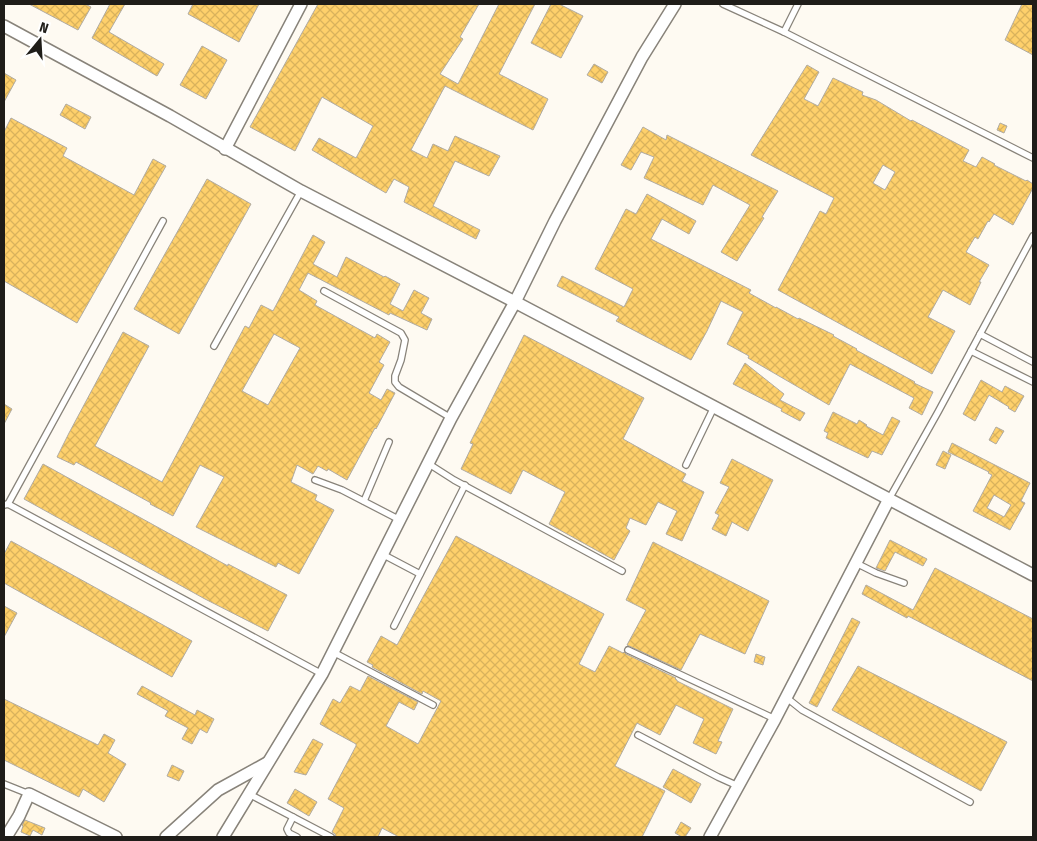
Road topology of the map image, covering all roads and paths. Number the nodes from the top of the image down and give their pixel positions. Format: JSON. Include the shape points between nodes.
{"nodes":[{"id":1,"x":301,"y":4,"type":"edge"},
{"id":2,"x":675,"y":4,"type":"edge"},
{"id":3,"x":723,"y":4,"type":"edge"},
{"id":4,"x":798,"y":4,"type":"edge"},
{"id":5,"x":4,"y":26,"type":"edge"},
{"id":6,"x":784,"y":32,"type":"junction"},
{"id":7,"x":225,"y":148,"type":"junction"},
{"id":8,"x":1033,"y":158,"type":"edge"},
{"id":9,"x":301,"y":191,"type":"junction"},
{"id":10,"x":163,"y":221,"type":"dead end"},
{"id":11,"x":1033,"y":236,"type":"edge"},
{"id":12,"x":324,"y":291,"type":"dead end"},
{"id":13,"x":515,"y":302,"type":"junction"},
{"id":14,"x":980,"y":334,"type":"junction"},
{"id":15,"x":214,"y":346,"type":"dead end"},
{"id":16,"x":971,"y":351,"type":"junction"},
{"id":17,"x":1033,"y":362,"type":"edge"},
{"id":18,"x":1033,"y":382,"type":"edge"},
{"id":19,"x":714,"y":407,"type":"junction"},
{"id":20,"x":451,"y":418,"type":"junction"},
{"id":21,"x":389,"y":442,"type":"dead end"},
{"id":22,"x":429,"y":464,"type":"junction"},
{"id":23,"x":686,"y":465,"type":"dead end"},
{"id":24,"x":315,"y":480,"type":"dead end"},
{"id":25,"x":465,"y":485,"type":"junction"},
{"id":26,"x":889,"y":499,"type":"junction"},
{"id":27,"x":364,"y":500,"type":"junction"},
{"id":28,"x":6,"y":504,"type":"edge"},
{"id":29,"x":400,"y":520,"type":"junction"},
{"id":30,"x":382,"y":554,"type":"junction"},
{"id":31,"x":856,"y":563,"type":"junction"},
{"id":32,"x":622,"y":571,"type":"dead end"},
{"id":33,"x":420,"y":574,"type":"junction"},
{"id":34,"x":1033,"y":575,"type":"edge"},
{"id":35,"x":904,"y":583,"type":"dead end"},
{"id":36,"x":394,"y":626,"type":"dead end"},
{"id":37,"x":628,"y":650,"type":"dead end"},
{"id":38,"x":333,"y":652,"type":"junction"},
{"id":39,"x":322,"y":674,"type":"junction"},
{"id":40,"x":786,"y":698,"type":"junction"},
{"id":41,"x":433,"y":705,"type":"dead end"},
{"id":42,"x":775,"y":719,"type":"junction"},
{"id":43,"x":638,"y":735,"type":"dead end"},
{"id":44,"x":268,"y":762,"type":"junction"},
{"id":45,"x":4,"y":784,"type":"edge"},
{"id":46,"x":738,"y":786,"type":"junction"},
{"id":47,"x":29,"y":794,"type":"junction"},
{"id":48,"x":249,"y":794,"type":"junction"},
{"id":49,"x":970,"y":802,"type":"dead end"},
{"id":50,"x":293,"y":817,"type":"junction"},
{"id":51,"x":6,"y":837,"type":"edge"},
{"id":52,"x":116,"y":837,"type":"edge"},
{"id":53,"x":166,"y":837,"type":"edge"},
{"id":54,"x":223,"y":837,"type":"edge"},
{"id":55,"x":297,"y":837,"type":"edge"},
{"id":56,"x":331,"y":837,"type":"edge"},
{"id":57,"x":710,"y":837,"type":"edge"}],
"edges":[{"from":1,"to":7,"type":"street"},
{"from":2,"to":13,"type":"street","via":[[642,58]]},
{"from":3,"to":6,"type":"lane"},
{"from":4,"to":6,"type":"lane"},
{"from":5,"to":7,"type":"street"},
{"from":6,"to":8,"type":"lane"},
{"from":7,"to":9,"type":"street"},
{"from":9,"to":13,"type":"street"},
{"from":9,"to":15,"type":"lane"},
{"from":10,"to":28,"type":"lane"},
{"from":11,"to":14,"type":"lane"},
{"from":12,"to":20,"type":"lane","via":[[401,333],[405,340],[395,382]]},
{"from":13,"to":19,"type":"street"},
{"from":13,"to":20,"type":"street"},
{"from":14,"to":16,"type":"lane"},
{"from":14,"to":17,"type":"lane"},
{"from":16,"to":18,"type":"lane"},
{"from":16,"to":26,"type":"lane"},
{"from":19,"to":23,"type":"lane"},
{"from":19,"to":26,"type":"street"},
{"from":20,"to":22,"type":"street"},
{"from":21,"to":27,"type":"lane"},
{"from":22,"to":25,"type":"lane"},
{"from":22,"to":29,"type":"street"},
{"from":24,"to":27,"type":"lane"},
{"from":25,"to":32,"type":"lane"},
{"from":25,"to":33,"type":"lane"},
{"from":26,"to":31,"type":"street"},
{"from":26,"to":34,"type":"street"},
{"from":27,"to":29,"type":"lane"},
{"from":28,"to":39,"type":"lane"},
{"from":29,"to":30,"type":"street"},
{"from":30,"to":33,"type":"lane"},
{"from":30,"to":38,"type":"street"},
{"from":31,"to":35,"type":"lane"},
{"from":31,"to":40,"type":"street"},
{"from":33,"to":36,"type":"lane"},
{"from":37,"to":42,"type":"lane"},
{"from":38,"to":39,"type":"street"},
{"from":38,"to":41,"type":"lane"},
{"from":39,"to":44,"type":"street"},
{"from":40,"to":42,"type":"street"},
{"from":40,"to":49,"type":"lane","via":[[802,710]]},
{"from":42,"to":46,"type":"street"},
{"from":43,"to":46,"type":"lane"},
{"from":44,"to":48,"type":"street"},
{"from":44,"to":53,"type":"street","via":[[218,790]]},
{"from":45,"to":47,"type":"lane"},
{"from":46,"to":57,"type":"street"},
{"from":47,"to":51,"type":"street"},
{"from":47,"to":52,"type":"street"},
{"from":48,"to":50,"type":"lane"},
{"from":48,"to":54,"type":"street"},
{"from":50,"to":55,"type":"lane","via":[[287,829]]},
{"from":50,"to":56,"type":"lane"}]}
